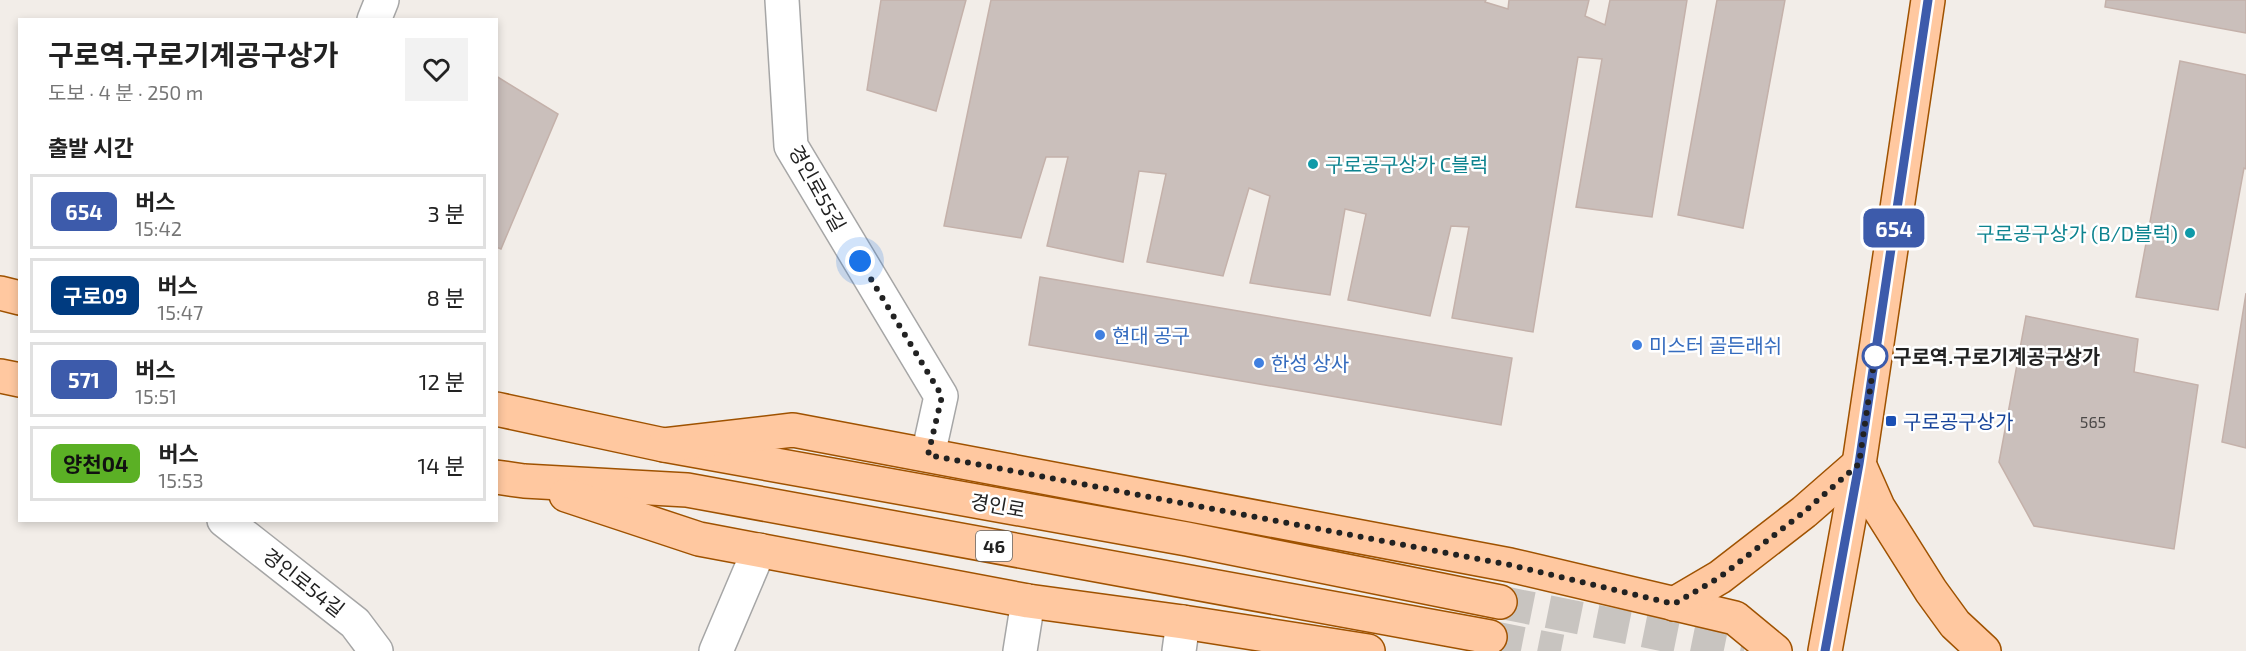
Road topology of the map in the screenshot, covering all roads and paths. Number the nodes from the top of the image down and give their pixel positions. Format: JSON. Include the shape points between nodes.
{"nodes":[{"id":1,"x":382,"y":0,"type":"edge"},
{"id":2,"x":782,"y":0,"type":"edge"},
{"id":3,"x":1928,"y":0,"type":"edge"},
{"id":4,"x":375,"y":18,"type":"edge"},
{"id":5,"x":0,"y":293,"type":"edge"},
{"id":6,"x":18,"y":298,"type":"edge"},
{"id":7,"x":0,"y":376,"type":"edge"},
{"id":8,"x":18,"y":380,"type":"edge"},
{"id":9,"x":498,"y":409,"type":"edge"},
{"id":10,"x":664,"y":445,"type":"junction"},
{"id":11,"x":928,"y":455,"type":"junction"},
{"id":12,"x":1859,"y":464,"type":"junction"},
{"id":13,"x":510,"y":479,"type":"edge"},
{"id":14,"x":227,"y":522,"type":"edge"},
{"id":15,"x":759,"y":550,"type":"junction"},
{"id":16,"x":1028,"y":601,"type":"junction"},
{"id":17,"x":1500,"y":602,"type":"tunnel mouth"},
{"id":18,"x":1674,"y":604,"type":"junction"},
{"id":19,"x":1181,"y":636,"type":"edge"},
{"id":20,"x":1490,"y":637,"type":"tunnel mouth"},
{"id":21,"x":376,"y":651,"type":"edge"},
{"id":22,"x":716,"y":651,"type":"edge"},
{"id":23,"x":1020,"y":651,"type":"edge"},
{"id":24,"x":1368,"y":651,"type":"edge"},
{"id":25,"x":1775,"y":651,"type":"edge"},
{"id":26,"x":1825,"y":651,"type":"edge"},
{"id":27,"x":1984,"y":651,"type":"edge"}],
"edges":[{"from":1,"to":4,"type":"street"},
{"from":2,"to":11,"type":"street","name":"경인로55길","via":[[791,146],[942,396]]},
{"from":3,"to":12,"type":"main road"},
{"from":5,"to":6,"type":"main road"},
{"from":7,"to":8,"type":"main road"},
{"from":9,"to":10,"type":"main road","name":"경인로","number":"46"},
{"from":10,"to":11,"type":"main road","via":[[793,430]]},
{"from":10,"to":17,"type":"main road","name":"경인로","number":"46","via":[[1187,539]]},
{"from":11,"to":18,"type":"main road","via":[[1510,565]]},
{"from":12,"to":18,"type":"main road","via":[[1720,577]]},
{"from":12,"to":26,"type":"main road"},
{"from":12,"to":27,"type":"main road","via":[[1878,507],[1931,591],[1955,624]]},
{"from":13,"to":15,"type":"main road","via":[[699,539]]},
{"from":13,"to":20,"type":"main road","name":"경인로","number":"46","via":[[687,490]]},
{"from":14,"to":21,"type":"street","name":"경인로54길","via":[[355,622]]},
{"from":15,"to":16,"type":"main road"},
{"from":15,"to":22,"type":"street"},
{"from":16,"to":19,"type":"main road"},
{"from":16,"to":23,"type":"street"},
{"from":18,"to":25,"type":"main road","via":[[1735,618]]},
{"from":19,"to":24,"type":"main road"}]}
